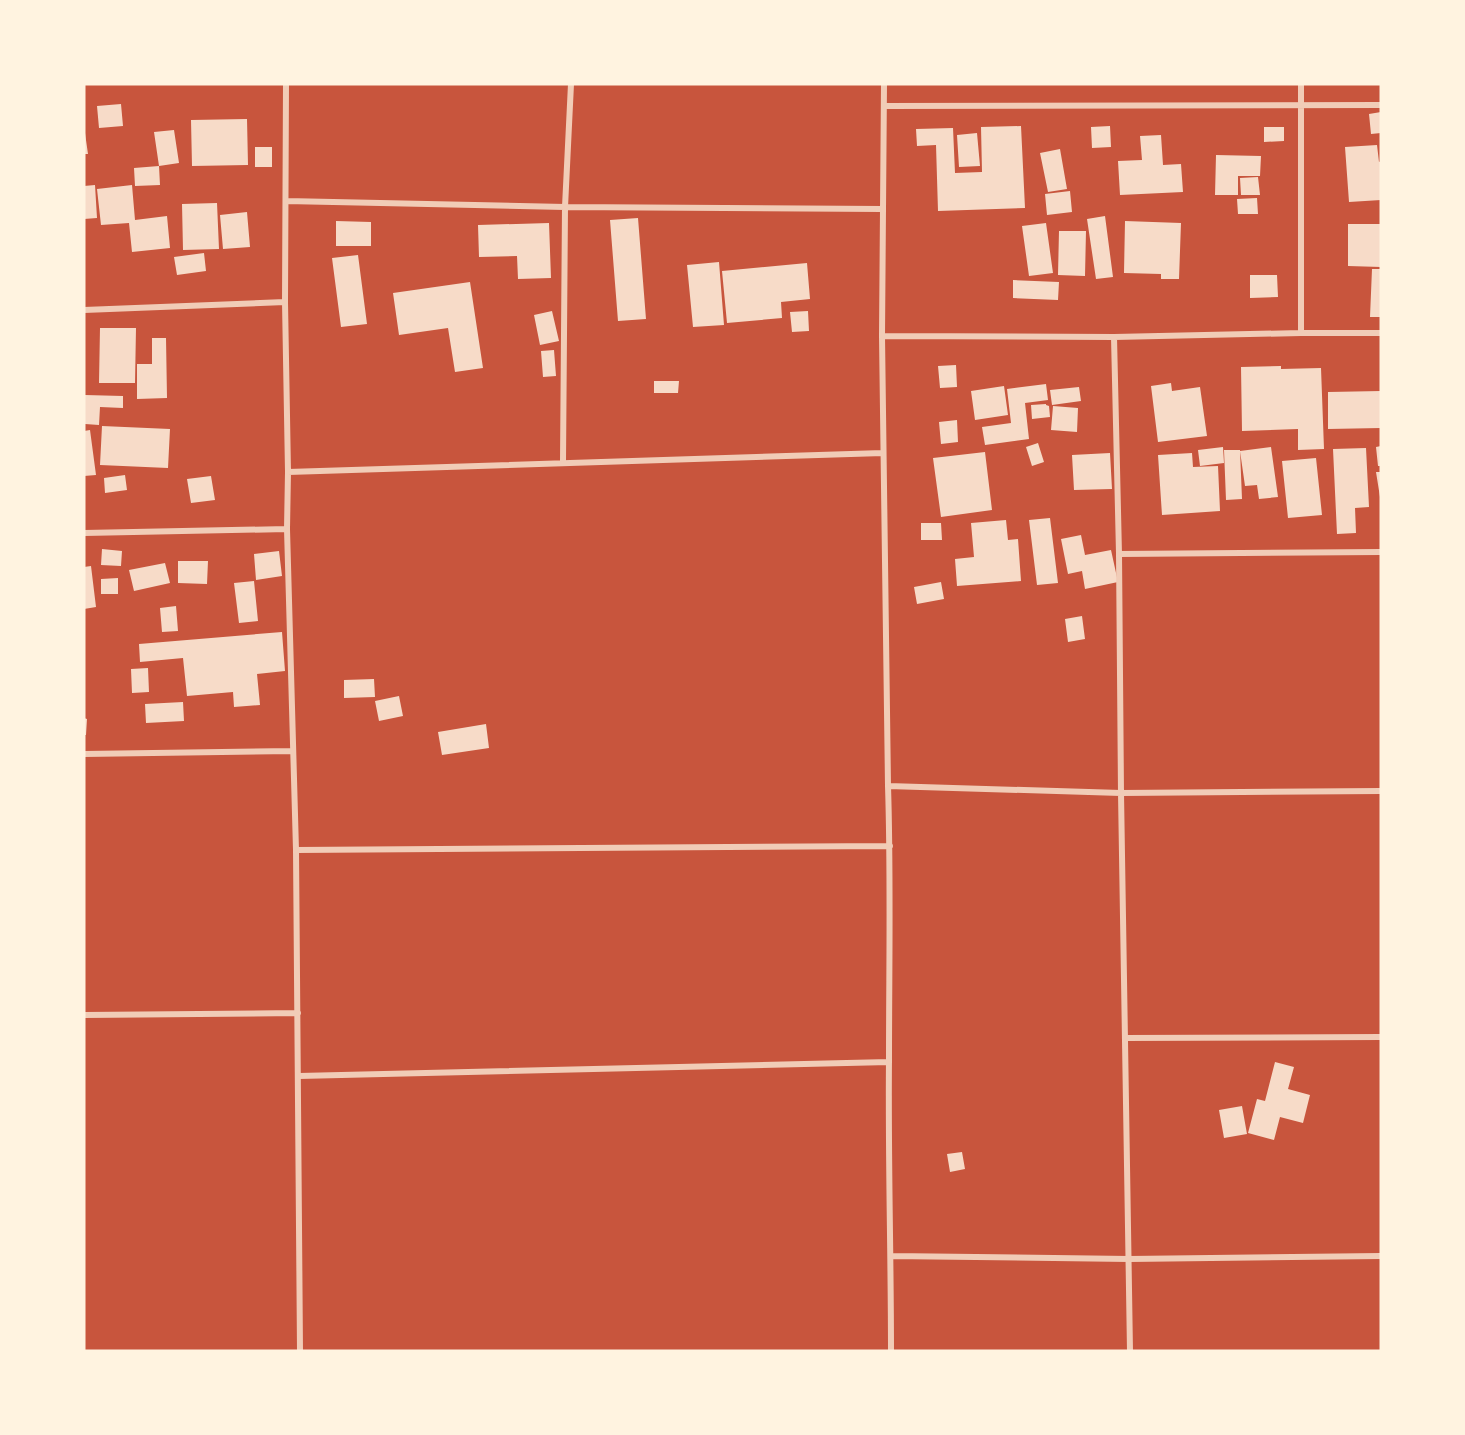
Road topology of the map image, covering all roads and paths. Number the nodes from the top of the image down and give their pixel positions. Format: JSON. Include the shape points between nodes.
{"nodes":[{"id":1,"x":286,"y":84,"type":"edge"},
{"id":2,"x":571,"y":84,"type":"edge"},
{"id":3,"x":884,"y":84,"type":"edge"},
{"id":4,"x":1301,"y":84,"type":"edge"},
{"id":5,"x":1381,"y":105,"type":"edge"},
{"id":6,"x":885,"y":106,"type":"junction"},
{"id":7,"x":1301,"y":106,"type":"junction"},
{"id":8,"x":286,"y":201,"type":"junction"},
{"id":9,"x":565,"y":207,"type":"junction"},
{"id":10,"x":882,"y":208,"type":"junction"},
{"id":11,"x":285,"y":302,"type":"junction"},
{"id":12,"x":84,"y":310,"type":"edge"},
{"id":13,"x":1301,"y":333,"type":"junction"},
{"id":14,"x":1381,"y":333,"type":"edge"},
{"id":15,"x":882,"y":336,"type":"junction"},
{"id":16,"x":1114,"y":337,"type":"junction"},
{"id":17,"x":883,"y":453,"type":"junction"},
{"id":18,"x":562,"y":462,"type":"junction"},
{"id":19,"x":288,"y":472,"type":"junction"},
{"id":20,"x":287,"y":529,"type":"junction"},
{"id":21,"x":84,"y":533,"type":"edge"},
{"id":22,"x":1381,"y":552,"type":"edge"},
{"id":23,"x":1119,"y":554,"type":"junction"},
{"id":24,"x":293,"y":751,"type":"junction"},
{"id":25,"x":84,"y":754,"type":"edge"},
{"id":26,"x":888,"y":786,"type":"junction"},
{"id":27,"x":1381,"y":791,"type":"edge"},
{"id":28,"x":1121,"y":793,"type":"junction"},
{"id":29,"x":890,"y":846,"type":"junction"},
{"id":30,"x":296,"y":850,"type":"junction"},
{"id":31,"x":298,"y":1013,"type":"junction"},
{"id":32,"x":84,"y":1015,"type":"edge"},
{"id":33,"x":1381,"y":1037,"type":"edge"},
{"id":34,"x":1125,"y":1038,"type":"junction"},
{"id":35,"x":889,"y":1062,"type":"junction"},
{"id":36,"x":299,"y":1076,"type":"junction"},
{"id":37,"x":891,"y":1256,"type":"junction"},
{"id":38,"x":1381,"y":1256,"type":"edge"},
{"id":39,"x":1129,"y":1259,"type":"junction"},
{"id":40,"x":300,"y":1351,"type":"edge"},
{"id":41,"x":891,"y":1351,"type":"edge"},
{"id":42,"x":1130,"y":1351,"type":"edge"}],
"edges":[{"from":1,"to":8,"type":"street"},
{"from":2,"to":9,"type":"street"},
{"from":3,"to":6,"type":"street"},
{"from":4,"to":7,"type":"street"},
{"from":5,"to":7,"type":"street"},
{"from":6,"to":7,"type":"street"},
{"from":6,"to":10,"type":"street"},
{"from":7,"to":13,"type":"street"},
{"from":8,"to":9,"type":"street"},
{"from":8,"to":11,"type":"street"},
{"from":9,"to":10,"type":"street"},
{"from":9,"to":18,"type":"street"},
{"from":10,"to":15,"type":"street"},
{"from":11,"to":12,"type":"street"},
{"from":11,"to":19,"type":"street"},
{"from":13,"to":14,"type":"street"},
{"from":13,"to":16,"type":"street"},
{"from":15,"to":16,"type":"street"},
{"from":15,"to":17,"type":"street"},
{"from":16,"to":23,"type":"street"},
{"from":17,"to":18,"type":"street"},
{"from":17,"to":26,"type":"street"},
{"from":18,"to":19,"type":"street"},
{"from":19,"to":20,"type":"street"},
{"from":20,"to":21,"type":"street"},
{"from":20,"to":24,"type":"street"},
{"from":22,"to":23,"type":"street"},
{"from":23,"to":28,"type":"street"},
{"from":24,"to":25,"type":"street"},
{"from":24,"to":30,"type":"street"},
{"from":26,"to":28,"type":"street"},
{"from":26,"to":29,"type":"street"},
{"from":27,"to":28,"type":"street"},
{"from":28,"to":34,"type":"street"},
{"from":29,"to":30,"type":"street"},
{"from":29,"to":35,"type":"street"},
{"from":30,"to":31,"type":"street"},
{"from":31,"to":32,"type":"street"},
{"from":31,"to":36,"type":"street"},
{"from":33,"to":34,"type":"street"},
{"from":34,"to":39,"type":"street"},
{"from":35,"to":36,"type":"street"},
{"from":35,"to":37,"type":"street"},
{"from":36,"to":40,"type":"street"},
{"from":37,"to":39,"type":"street"},
{"from":37,"to":41,"type":"street"},
{"from":38,"to":39,"type":"street"},
{"from":39,"to":42,"type":"street"}]}
